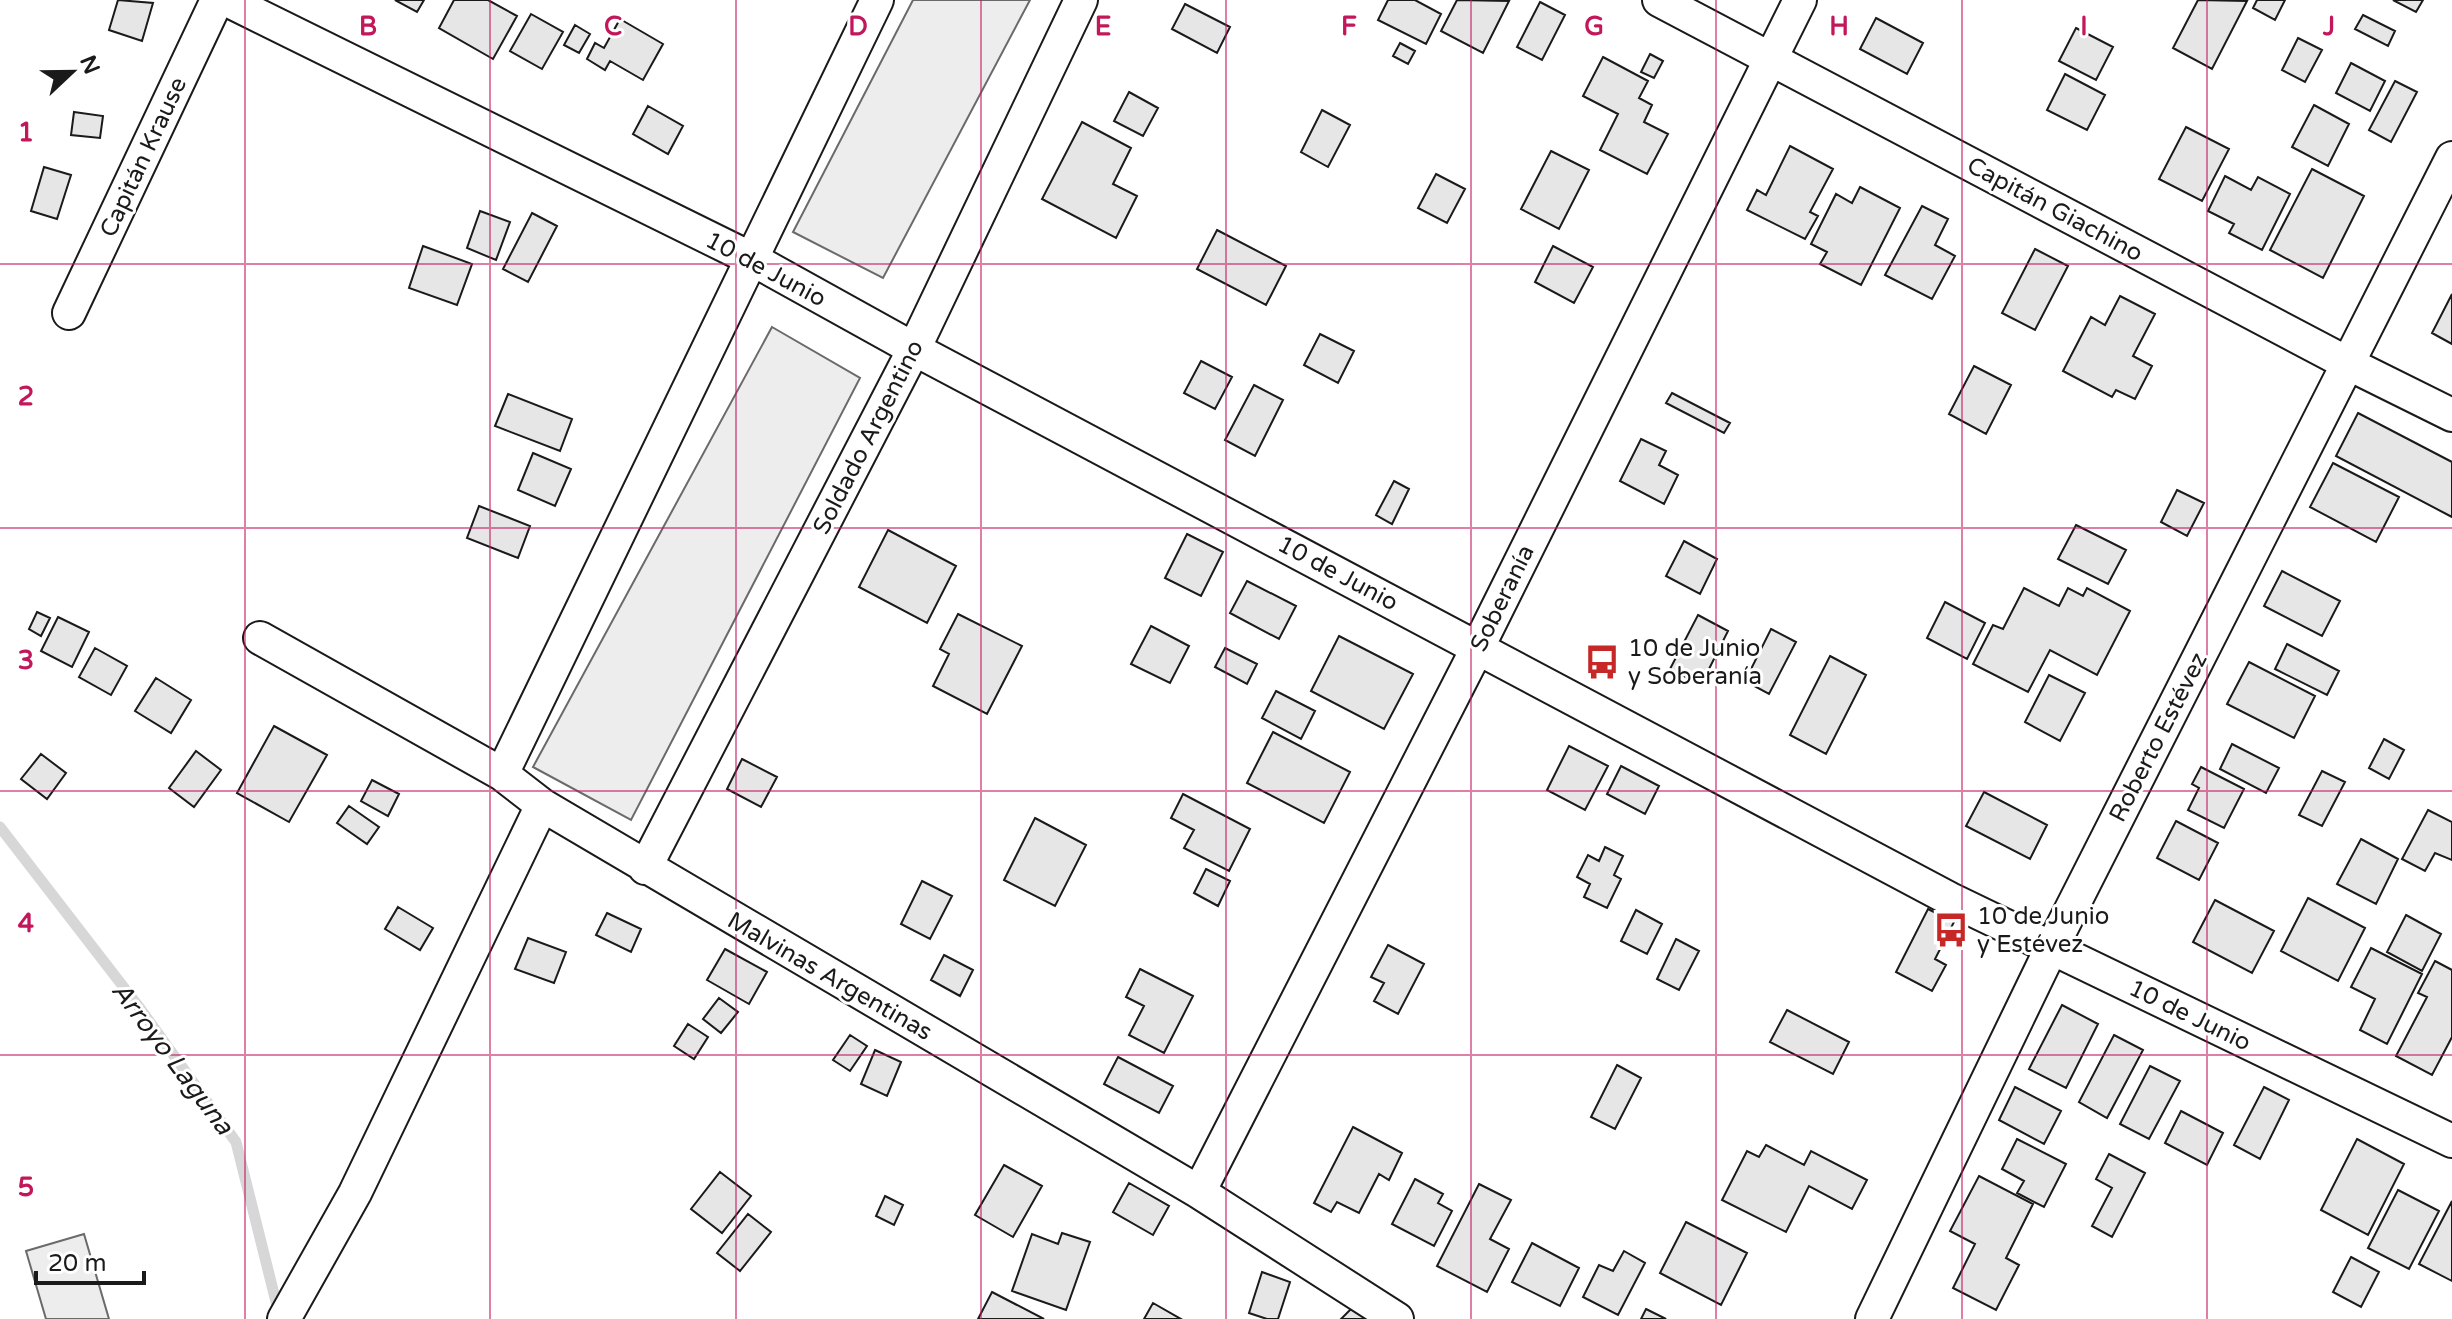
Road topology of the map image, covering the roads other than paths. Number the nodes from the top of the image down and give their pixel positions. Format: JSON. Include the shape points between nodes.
{"nodes":[{"id":1,"x":217,"y":0,"type":"edge"},
{"id":2,"x":227,"y":0,"type":"edge"},
{"id":3,"x":877,"y":0,"type":"edge"},
{"id":4,"x":1081,"y":0,"type":"edge"},
{"id":5,"x":1659,"y":0,"type":"edge"},
{"id":6,"x":1800,"y":0,"type":"edge"},
{"id":7,"x":1770,"y":59,"type":"junction"},
{"id":8,"x":2452,"y":158,"type":"edge"},
{"id":9,"x":750,"y":258,"type":"junction"},
{"id":10,"x":69,"y":313,"type":"dead end"},
{"id":11,"x":914,"y":349,"type":"junction"},
{"id":12,"x":2347,"y":363,"type":"junction"},
{"id":13,"x":2452,"y":415,"type":"edge"},
{"id":14,"x":260,"y":638,"type":"dead end"},
{"id":15,"x":1478,"y":647,"type":"junction"},
{"id":16,"x":502,"y":774,"type":"junction"},
{"id":17,"x":542,"y":805,"type":"junction"},
{"id":18,"x":645,"y":868,"type":"junction"},
{"id":19,"x":2051,"y":949,"type":"junction"},
{"id":20,"x":2452,"y":1141,"type":"edge"},
{"id":21,"x":1199,"y":1192,"type":"junction"},
{"id":22,"x":284,"y":1319,"type":"edge"},
{"id":23,"x":1397,"y":1319,"type":"edge"},
{"id":24,"x":1872,"y":1319,"type":"edge"}],
"edges":[{"from":1,"to":10,"type":"street","name":"Capitán Krause"},
{"from":2,"to":9,"type":"street","name":"10 de Junio"},
{"from":3,"to":9,"type":"street"},
{"from":4,"to":11,"type":"street","name":"Soldado Argentino"},
{"from":5,"to":7,"type":"street","name":"Capitán Giachino"},
{"from":6,"to":7,"type":"street","name":"Soberanía"},
{"from":7,"to":12,"type":"street","name":"Capitán Giachino"},
{"from":7,"to":15,"type":"street","name":"Soberanía"},
{"from":8,"to":12,"type":"street","name":"Roberto Estévez"},
{"from":9,"to":11,"type":"street","name":"10 de Junio"},
{"from":9,"to":16,"type":"street"},
{"from":11,"to":15,"type":"street","name":"10 de Junio"},
{"from":11,"to":18,"type":"street","name":"Soldado Argentino"},
{"from":12,"to":13,"type":"street","name":"Capitán Giachino"},
{"from":12,"to":19,"type":"street","name":"Roberto Estévez"},
{"from":14,"to":16,"type":"street","name":"Malvinas Argentinas"},
{"from":15,"to":19,"type":"street","name":"10 de Junio"},
{"from":15,"to":21,"type":"street","name":"Soberanía"},
{"from":16,"to":17,"type":"street","name":"Malvinas Argentinas"},
{"from":17,"to":18,"type":"street","name":"Malvinas Argentinas"},
{"from":17,"to":22,"type":"street","via":[[355,1193]]},
{"from":18,"to":21,"type":"street","name":"Malvinas Argentinas"},
{"from":19,"to":20,"type":"street","name":"10 de Junio"},
{"from":19,"to":24,"type":"street","name":"Roberto Estévez"},
{"from":21,"to":23,"type":"street","name":"Malvinas Argentinas"}]}
